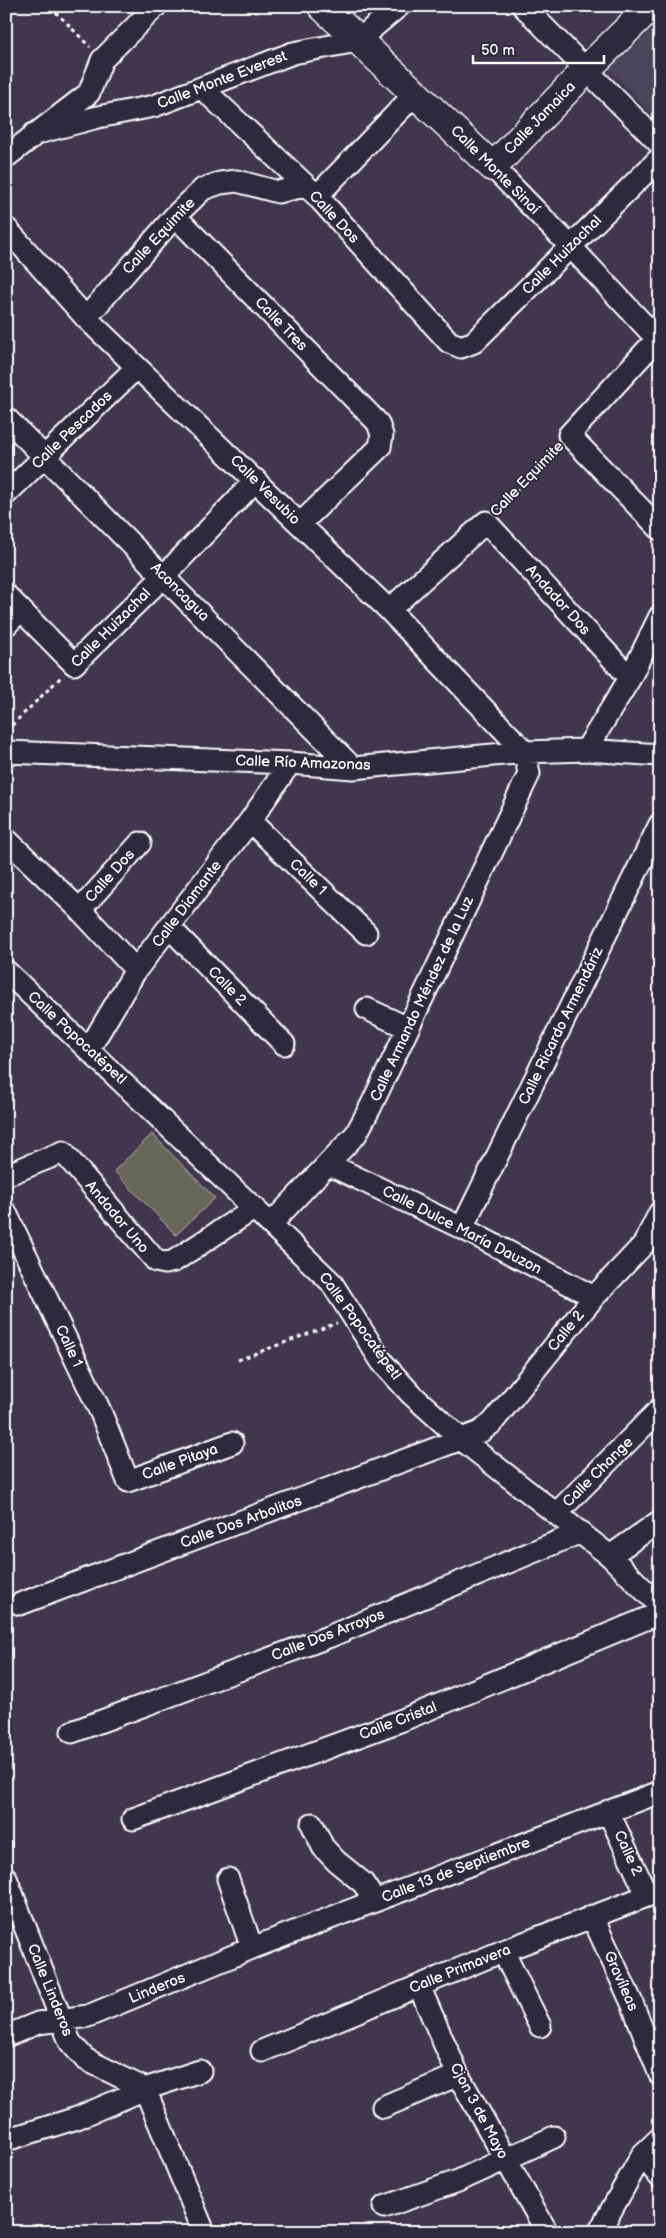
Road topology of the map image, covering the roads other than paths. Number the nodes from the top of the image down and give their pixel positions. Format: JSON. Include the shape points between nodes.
{"nodes":[{"id":1,"x":156,"y":6,"type":"edge"},
{"id":2,"x":322,"y":6,"type":"edge"},
{"id":3,"x":399,"y":6,"type":"edge"},
{"id":4,"x":523,"y":6,"type":"edge"},
{"id":5,"x":651,"y":6,"type":"edge"},
{"id":6,"x":357,"y":41,"type":"junction"},
{"id":7,"x":585,"y":71,"type":"junction"},
{"id":8,"x":203,"y":89,"type":"junction"},
{"id":9,"x":89,"y":93,"type":"junction"},
{"id":10,"x":416,"y":93,"type":"junction"},
{"id":11,"x":98,"y":117,"type":"junction"},
{"id":12,"x":34,"y":134,"type":"junction"},
{"id":13,"x":660,"y":144,"type":"edge"},
{"id":14,"x":6,"y":157,"type":"edge"},
{"id":15,"x":660,"y":158,"type":"edge"},
{"id":16,"x":493,"y":167,"type":"junction"},
{"id":17,"x":311,"y":191,"type":"junction"},
{"id":18,"x":176,"y":216,"type":"junction"},
{"id":19,"x":6,"y":228,"type":"edge"},
{"id":20,"x":571,"y":247,"type":"junction"},
{"id":21,"x":86,"y":318,"type":"junction"},
{"id":22,"x":658,"y":341,"type":"edge"},
{"id":23,"x":461,"y":347,"type":"joint"},
{"id":24,"x":137,"y":367,"type":"junction"},
{"id":25,"x":6,"y":418,"type":"edge"},
{"id":26,"x":44,"y":457,"type":"junction"},
{"id":27,"x":256,"y":480,"type":"junction"},
{"id":28,"x":6,"y":494,"type":"edge"},
{"id":29,"x":486,"y":522,"type":"joint"},
{"id":30,"x":300,"y":524,"type":"junction"},
{"id":31,"x":660,"y":530,"type":"edge"},
{"id":32,"x":164,"y":576,"type":"junction"},
{"id":33,"x":6,"y":595,"type":"edge"},
{"id":34,"x":21,"y":610,"type":"junction"},
{"id":35,"x":388,"y":610,"type":"junction"},
{"id":36,"x":658,"y":622,"type":"edge"},
{"id":37,"x":6,"y":626,"type":"edge"},
{"id":38,"x":630,"y":678,"type":"junction"},
{"id":39,"x":586,"y":750,"type":"junction"},
{"id":40,"x":6,"y":752,"type":"edge"},
{"id":41,"x":525,"y":752,"type":"junction"},
{"id":42,"x":660,"y":755,"type":"edge"},
{"id":43,"x":290,"y":763,"type":"junction"},
{"id":44,"x":353,"y":768,"type":"junction"},
{"id":45,"x":250,"y":821,"type":"junction"},
{"id":46,"x":660,"y":824,"type":"edge"},
{"id":47,"x":6,"y":839,"type":"edge"},
{"id":48,"x":140,"y":843,"type":"dead end"},
{"id":49,"x":80,"y":910,"type":"junction"},
{"id":50,"x":170,"y":928,"type":"junction"},
{"id":51,"x":366,"y":933,"type":"dead end"},
{"id":52,"x":136,"y":970,"type":"junction"},
{"id":53,"x":6,"y":971,"type":"edge"},
{"id":54,"x":367,"y":1008,"type":"dead end"},
{"id":55,"x":408,"y":1028,"type":"junction"},
{"id":56,"x":284,"y":1044,"type":"dead end"},
{"id":57,"x":89,"y":1049,"type":"junction"},
{"id":58,"x":328,"y":1164,"type":"junction"},
{"id":59,"x":11,"y":1167,"type":"edge"},
{"id":60,"x":255,"y":1208,"type":"junction"},
{"id":61,"x":660,"y":1212,"type":"edge"},
{"id":62,"x":6,"y":1213,"type":"edge"},
{"id":63,"x":272,"y":1223,"type":"junction"},
{"id":64,"x":462,"y":1228,"type":"junction"},
{"id":65,"x":594,"y":1297,"type":"junction"},
{"id":66,"x":660,"y":1409,"type":"edge"},
{"id":67,"x":462,"y":1440,"type":"junction"},
{"id":68,"x":232,"y":1443,"type":"dead end"},
{"id":69,"x":128,"y":1480,"type":"joint"},
{"id":70,"x":557,"y":1513,"type":"junction"},
{"id":71,"x":660,"y":1521,"type":"edge"},
{"id":72,"x":581,"y":1532,"type":"junction"},
{"id":73,"x":610,"y":1556,"type":"junction"},
{"id":74,"x":20,"y":1604,"type":"dead end"},
{"id":75,"x":660,"y":1606,"type":"edge"},
{"id":76,"x":660,"y":1613,"type":"edge"},
{"id":77,"x":72,"y":1732,"type":"dead end"},
{"id":78,"x":660,"y":1792,"type":"edge"},
{"id":79,"x":608,"y":1811,"type":"junction"},
{"id":80,"x":133,"y":1819,"type":"dead end"},
{"id":81,"x":312,"y":1824,"type":"dead end"},
{"id":82,"x":6,"y":1878,"type":"edge"},
{"id":83,"x":228,"y":1878,"type":"dead end"},
{"id":84,"x":654,"y":1893,"type":"edge"},
{"id":85,"x":375,"y":1901,"type":"junction"},
{"id":86,"x":592,"y":1916,"type":"junction"},
{"id":87,"x":252,"y":1948,"type":"junction"},
{"id":88,"x":504,"y":1951,"type":"junction"},
{"id":89,"x":419,"y":1986,"type":"junction"},
{"id":90,"x":60,"y":2020,"type":"junction"},
{"id":91,"x":540,"y":2026,"type":"dead end"},
{"id":92,"x":6,"y":2036,"type":"edge"},
{"id":93,"x":262,"y":2051,"type":"dead end"},
{"id":94,"x":200,"y":2071,"type":"dead end"},
{"id":95,"x":458,"y":2075,"type":"junction"},
{"id":96,"x":660,"y":2075,"type":"edge"},
{"id":97,"x":145,"y":2089,"type":"junction"},
{"id":98,"x":383,"y":2107,"type":"dead end"},
{"id":99,"x":554,"y":2137,"type":"dead end"},
{"id":100,"x":660,"y":2138,"type":"edge"},
{"id":101,"x":6,"y":2140,"type":"edge"},
{"id":102,"x":642,"y":2155,"type":"junction"},
{"id":103,"x":505,"y":2160,"type":"junction"},
{"id":104,"x":660,"y":2177,"type":"edge"},
{"id":105,"x":384,"y":2207,"type":"dead end"},
{"id":106,"x":204,"y":2232,"type":"edge"},
{"id":107,"x":547,"y":2232,"type":"edge"},
{"id":108,"x":598,"y":2232,"type":"edge"}],
"edges":[{"from":1,"to":9,"type":"street","via":[[102,60]]},
{"from":2,"to":6,"type":"main road","name":"Calle Monte Sinaí"},
{"from":3,"to":6,"type":"street","name":"Calle Monte Everest"},
{"from":4,"to":7,"type":"street"},
{"from":5,"to":7,"type":"main road","name":"Calle Jamaica"},
{"from":6,"to":8,"type":"street","name":"Calle Monte Everest","via":[[293,53]]},
{"from":6,"to":10,"type":"main road","name":"Calle Monte Sinaí"},
{"from":7,"to":13,"type":"street"},
{"from":7,"to":16,"type":"main road","name":"Calle Jamaica"},
{"from":8,"to":11,"type":"street","name":"Calle Monte Everest","via":[[154,106]]},
{"from":8,"to":17,"type":"street","name":"Calle Dos"},
{"from":9,"to":11,"type":"street"},
{"from":9,"to":12,"type":"street"},
{"from":10,"to":16,"type":"main road","name":"Calle Monte Sinaí"},
{"from":10,"to":17,"type":"street"},
{"from":11,"to":12,"type":"street","name":"Calle Monte Everest"},
{"from":12,"to":14,"type":"street"},
{"from":15,"to":20,"type":"street","name":"Calle Huizachal"},
{"from":16,"to":20,"type":"street","name":"Calle Monte Sinaí"},
{"from":17,"to":18,"type":"street","name":"Calle Equimite","via":[[278,192],[237,182],[220,183],[203,189]]},
{"from":17,"to":23,"type":"street","name":"Calle Dos","via":[[449,342]]},
{"from":18,"to":21,"type":"street","name":"Calle Equimite"},
{"from":18,"to":30,"type":"street","name":"Calle Tres","via":[[378,423],[382,435],[380,447]]},
{"from":19,"to":21,"type":"street","name":"Calle Vesubio"},
{"from":20,"to":22,"type":"street","name":"Calle Monte Sinaí"},
{"from":20,"to":23,"type":"street","name":"Calle Huizachal","via":[[474,342]]},
{"from":21,"to":24,"type":"street","name":"Calle Vesubio"},
{"from":22,"to":31,"type":"street","name":"Calle Equimite","via":[[569,435]]},
{"from":24,"to":26,"type":"street","name":"Calle Pescados"},
{"from":24,"to":27,"type":"street","name":"Calle Vesubio"},
{"from":25,"to":26,"type":"street","name":"Aconcagua"},
{"from":26,"to":28,"type":"street","name":"Calle Pescados"},
{"from":26,"to":32,"type":"street","name":"Aconcagua"},
{"from":27,"to":30,"type":"street","name":"Calle Vesubio"},
{"from":27,"to":32,"type":"street","name":"Calle Huizachal"},
{"from":29,"to":35,"type":"street","name":"Calle Equimite"},
{"from":29,"to":38,"type":"street","name":"Andador Dos"},
{"from":30,"to":35,"type":"street","name":"Calle Vesubio"},
{"from":32,"to":34,"type":"street","name":"Calle Huizachal","via":[[74,664]]},
{"from":32,"to":44,"type":"street","name":"Aconcagua"},
{"from":33,"to":34,"type":"street"},
{"from":34,"to":37,"type":"street"},
{"from":35,"to":41,"type":"street","name":"Calle Vesubio"},
{"from":36,"to":38,"type":"street"},
{"from":38,"to":39,"type":"street"},
{"from":39,"to":41,"type":"street","name":"Calle Río Amazonas"},
{"from":39,"to":42,"type":"street","name":"Calle Río Amazonas"},
{"from":40,"to":43,"type":"street","name":"Calle Río Amazonas"},
{"from":41,"to":44,"type":"street","name":"Calle Río Amazonas"},
{"from":41,"to":55,"type":"street","name":"Calle Armando Méndez de la Luz","via":[[529,774]]},
{"from":43,"to":44,"type":"street","name":"Calle Río Amazonas"},
{"from":43,"to":45,"type":"street","name":"Calle Diamante"},
{"from":45,"to":50,"type":"street","name":"Calle Diamante"},
{"from":45,"to":51,"type":"street","name":"Calle 1"},
{"from":46,"to":64,"type":"street","name":"Calle Ricardo Armendáriz"},
{"from":47,"to":49,"type":"street"},
{"from":48,"to":49,"type":"street","name":"Calle Dos"},
{"from":49,"to":52,"type":"street"},
{"from":50,"to":52,"type":"street","name":"Calle Diamante"},
{"from":50,"to":56,"type":"street","name":"Calle 2"},
{"from":52,"to":57,"type":"street","name":"Calle Diamante"},
{"from":53,"to":57,"type":"street","name":"Calle Popocatépetl"},
{"from":54,"to":55,"type":"street"},
{"from":55,"to":58,"type":"street","name":"Calle Armando Méndez de la Luz","via":[[356,1134]]},
{"from":57,"to":60,"type":"street","name":"Calle Popocatépetl"},
{"from":58,"to":63,"type":"street","name":"Calle Armando Méndez de la Luz"},
{"from":58,"to":64,"type":"street","name":"Calle Dulce María Dauzon"},
{"from":59,"to":60,"type":"street","name":"Andador Uno","via":[[63,1152],[156,1262],[165,1264]]},
{"from":60,"to":63,"type":"street","name":"Calle Popocatépetl"},
{"from":61,"to":65,"type":"street","name":"Calle 2","via":[[644,1244]]},
{"from":62,"to":69,"type":"street","name":"Calle 1","via":[[101,1413]]},
{"from":63,"to":67,"type":"street","name":"Calle Popocatépetl","via":[[331,1282],[382,1362],[411,1394]]},
{"from":64,"to":65,"type":"street","name":"Calle Dulce María Dauzon"},
{"from":65,"to":67,"type":"street","name":"Calle 2","via":[[492,1423]]},
{"from":66,"to":70,"type":"street","name":"Calle Change"},
{"from":67,"to":70,"type":"street","name":"Calle Popocatépetl"},
{"from":67,"to":74,"type":"street","name":"Calle Dos Arbolitos"},
{"from":68,"to":69,"type":"street","name":"Calle Pitaya"},
{"from":70,"to":72,"type":"street","name":"Calle Popocatépetl"},
{"from":71,"to":73,"type":"street"},
{"from":72,"to":73,"type":"street","name":"Calle Popocatépetl"},
{"from":72,"to":77,"type":"street","name":"Calle Dos Arroyos","via":[[328,1636]]},
{"from":73,"to":75,"type":"street","name":"Calle Popocatépetl"},
{"from":76,"to":80,"type":"street","name":"Calle Cristal","via":[[400,1721]]},
{"from":78,"to":79,"type":"street","name":"Calle 13 de Septiembre"},
{"from":79,"to":84,"type":"street","name":"Calle 2"},
{"from":79,"to":85,"type":"street","name":"Calle 13 de Septiembre"},
{"from":81,"to":85,"type":"street","via":[[323,1847],[363,1883]]},
{"from":82,"to":90,"type":"street","name":"Calle Linderos"},
{"from":83,"to":87,"type":"street"},
{"from":84,"to":86,"type":"street","name":"Calle Primavera"},
{"from":85,"to":87,"type":"street","name":"Calle 13 de Septiembre"},
{"from":86,"to":88,"type":"street","name":"Calle Primavera"},
{"from":86,"to":96,"type":"street","name":"Gravíleas","via":[[632,2003]]},
{"from":87,"to":90,"type":"street","name":"Linderos","via":[[88,2016]]},
{"from":88,"to":89,"type":"street","name":"Calle Primavera"},
{"from":88,"to":91,"type":"street"},
{"from":89,"to":93,"type":"street","name":"Calle Primavera"},
{"from":89,"to":95,"type":"street","name":"Cjon 3 de Mayo"},
{"from":90,"to":92,"type":"street","name":"Linderos","via":[[38,2023]]},
{"from":90,"to":97,"type":"street","name":"Calle Linderos","via":[[70,2042],[85,2059]]},
{"from":94,"to":97,"type":"street"},
{"from":95,"to":98,"type":"street"},
{"from":95,"to":103,"type":"street","name":"Cjon 3 de Mayo"},
{"from":97,"to":101,"type":"street","via":[[78,2118]]},
{"from":97,"to":106,"type":"street"},
{"from":99,"to":103,"type":"street"},
{"from":100,"to":102,"type":"street"},
{"from":102,"to":104,"type":"street"},
{"from":102,"to":108,"type":"street"},
{"from":103,"to":105,"type":"street","via":[[458,2182]]},
{"from":103,"to":107,"type":"street","name":"Cjon 3 de Mayo"}]}
